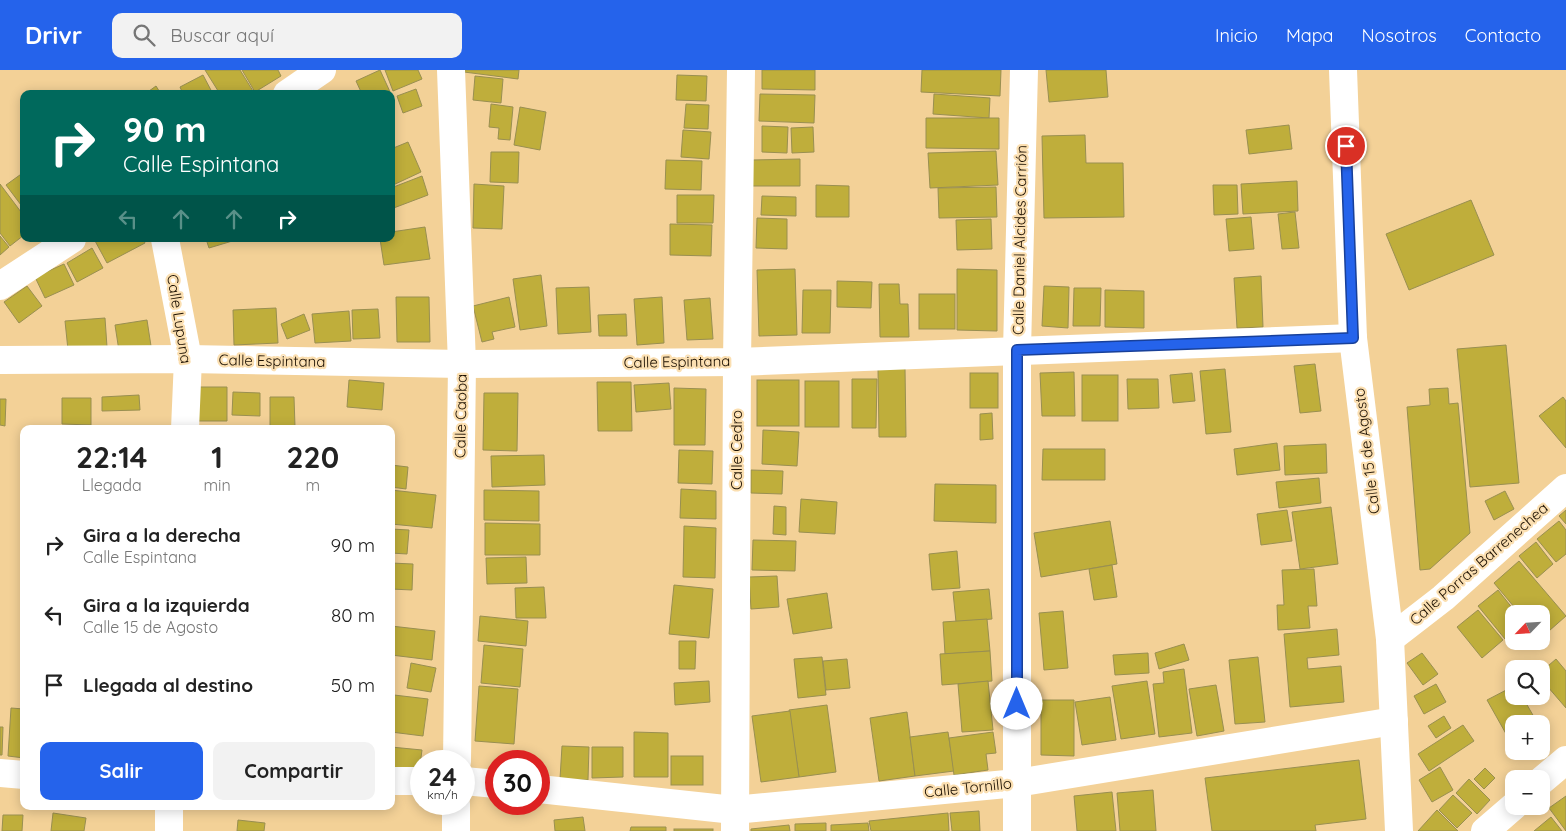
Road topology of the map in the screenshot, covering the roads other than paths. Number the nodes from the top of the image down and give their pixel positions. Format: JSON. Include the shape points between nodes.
{"nodes":[{"id":1,"x":322,"y":70,"type":"edge"},
{"id":2,"x":452,"y":70,"type":"edge"},
{"id":3,"x":741,"y":70,"type":"edge"},
{"id":4,"x":1024,"y":70,"type":"edge"},
{"id":5,"x":1343,"y":70,"type":"edge"},
{"id":6,"x":293,"y":90,"type":"edge"},
{"id":7,"x":67,"y":242,"type":"edge"},
{"id":8,"x":166,"y":242,"type":"edge"},
{"id":9,"x":0,"y":286,"type":"edge"},
{"id":10,"x":1353,"y":338,"type":"junction"},
{"id":11,"x":1017,"y":350,"type":"junction"},
{"id":12,"x":188,"y":359,"type":"junction"},
{"id":13,"x":0,"y":360,"type":"edge"},
{"id":14,"x":737,"y":362,"type":"junction"},
{"id":15,"x":462,"y":364,"type":"junction"},
{"id":16,"x":185,"y":425,"type":"edge"},
{"id":17,"x":1566,"y":488,"type":"edge"},
{"id":18,"x":1390,"y":639,"type":"junction"},
{"id":19,"x":1394,"y":721,"type":"junction"},
{"id":20,"x":457,"y":750,"type":"edge"},
{"id":21,"x":1566,"y":760,"type":"edge"},
{"id":22,"x":0,"y":773,"type":"edge"},
{"id":23,"x":1550,"y":774,"type":"edge"},
{"id":24,"x":20,"y":775,"type":"edge"},
{"id":25,"x":410,"y":780,"type":"edge"},
{"id":26,"x":395,"y":781,"type":"edge"},
{"id":27,"x":1017,"y":783,"type":"junction"},
{"id":28,"x":550,"y":791,"type":"edge"},
{"id":29,"x":169,"y":810,"type":"edge"},
{"id":30,"x":1505,"y":814,"type":"edge"},
{"id":31,"x":456,"y":815,"type":"edge"},
{"id":32,"x":735,"y":821,"type":"edge"},
{"id":33,"x":169,"y":831,"type":"edge"},
{"id":34,"x":456,"y":831,"type":"edge"},
{"id":35,"x":1017,"y":831,"type":"edge"},
{"id":36,"x":1399,"y":831,"type":"edge"},
{"id":37,"x":1485,"y":831,"type":"edge"}],
"edges":[{"from":1,"to":6,"type":"street"},
{"from":2,"to":15,"type":"street","name":"Calle Caoba"},
{"from":3,"to":14,"type":"street","name":"Calle Cedro"},
{"from":4,"to":11,"type":"street","name":"Calle Daniel Alcides Carrión"},
{"from":5,"to":10,"type":"street","name":"Calle 15 de Agosto"},
{"from":7,"to":9,"type":"street"},
{"from":8,"to":12,"type":"street","name":"Calle Lupuna"},
{"from":10,"to":11,"type":"street","name":"Calle Espintana"},
{"from":10,"to":18,"type":"street","name":"Calle 15 de Agosto"},
{"from":11,"to":14,"type":"street","name":"Calle Espintana"},
{"from":11,"to":27,"type":"street","name":"Calle Daniel Alcides Carrión"},
{"from":12,"to":13,"type":"street","name":"Calle Espintana"},
{"from":12,"to":15,"type":"street","name":"Calle Espintana"},
{"from":12,"to":16,"type":"street","name":"Calle Lupuna"},
{"from":14,"to":15,"type":"street","name":"Calle Espintana"},
{"from":14,"to":32,"type":"street","name":"Calle Cedro"},
{"from":15,"to":20,"type":"street","name":"Calle Caoba"},
{"from":17,"to":18,"type":"street","name":"Calle Porras Barrenechea","via":[[1443,598]]},
{"from":18,"to":19,"type":"street","name":"Calle 15 de Agosto"},
{"from":19,"to":27,"type":"street","name":"Calle Tornillo"},
{"from":19,"to":36,"type":"street","name":"Calle 15 de Agosto"},
{"from":21,"to":23,"type":"street"},
{"from":22,"to":24,"type":"street"},
{"from":25,"to":26,"type":"street"},
{"from":27,"to":32,"type":"street","name":"Calle Tornillo"},
{"from":27,"to":35,"type":"street","name":"Calle Daniel Alcides Carrión"},
{"from":28,"to":32,"type":"street","name":"Calle Tornillo"},
{"from":29,"to":33,"type":"street"},
{"from":30,"to":37,"type":"street"},
{"from":31,"to":34,"type":"street"}]}
